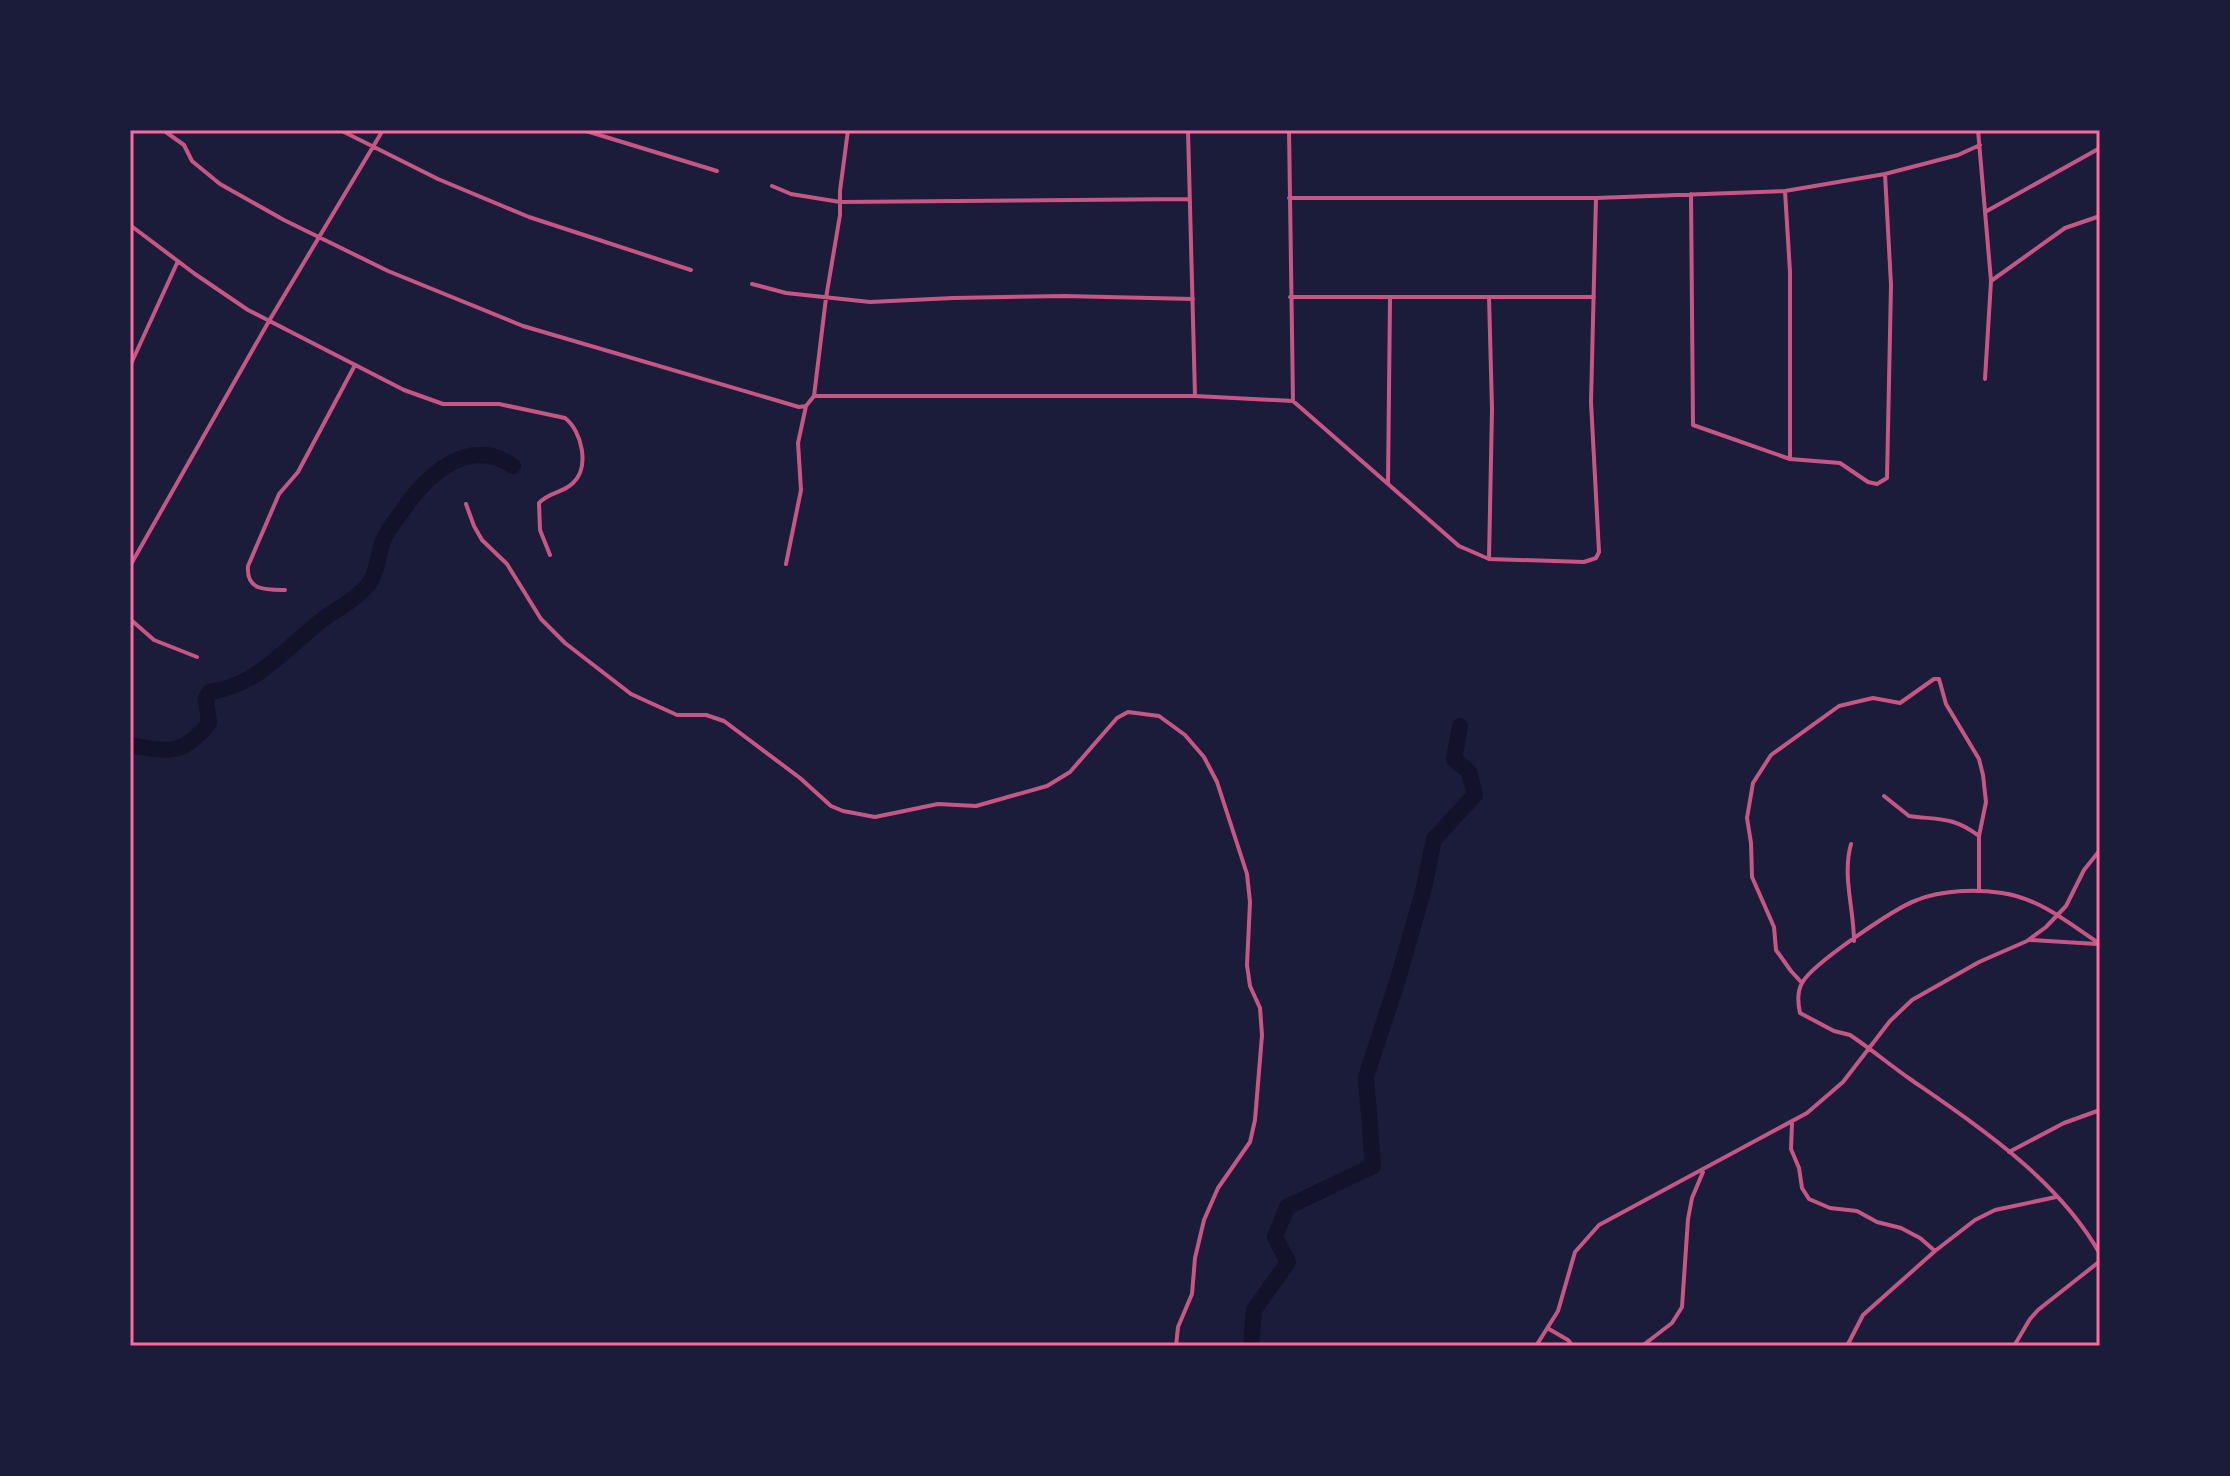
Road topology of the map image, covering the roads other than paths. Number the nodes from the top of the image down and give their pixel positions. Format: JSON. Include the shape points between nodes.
{"nodes":[{"id":1,"x":163,"y":130,"type":"edge"},
{"id":2,"x":340,"y":130,"type":"edge"},
{"id":3,"x":383,"y":130,"type":"edge"},
{"id":4,"x":583,"y":130,"type":"edge"},
{"id":5,"x":848,"y":130,"type":"edge"},
{"id":6,"x":1188,"y":130,"type":"edge"},
{"id":7,"x":1289,"y":130,"type":"edge"},
{"id":8,"x":1978,"y":130,"type":"edge"},
{"id":9,"x":1980,"y":145,"type":"junction"},
{"id":10,"x":373,"y":147,"type":"junction"},
{"id":11,"x":2100,"y":148,"type":"edge"},
{"id":12,"x":717,"y":171,"type":"dead end"},
{"id":13,"x":1885,"y":174,"type":"junction"},
{"id":14,"x":772,"y":186,"type":"dead end"},
{"id":15,"x":1785,"y":191,"type":"junction"},
{"id":16,"x":1691,"y":194,"type":"junction"},
{"id":17,"x":1289,"y":198,"type":"junction"},
{"id":18,"x":1596,"y":198,"type":"junction"},
{"id":19,"x":1189,"y":199,"type":"junction"},
{"id":20,"x":840,"y":202,"type":"junction"},
{"id":21,"x":1985,"y":212,"type":"junction"},
{"id":22,"x":2100,"y":216,"type":"edge"},
{"id":23,"x":130,"y":225,"type":"edge"},
{"id":24,"x":320,"y":238,"type":"junction"},
{"id":25,"x":178,"y":261,"type":"junction"},
{"id":26,"x":691,"y":270,"type":"dead end"},
{"id":27,"x":1991,"y":281,"type":"junction"},
{"id":28,"x":752,"y":284,"type":"dead end"},
{"id":29,"x":1290,"y":297,"type":"junction"},
{"id":30,"x":1489,"y":297,"type":"junction"},
{"id":31,"x":1594,"y":297,"type":"junction"},
{"id":32,"x":826,"y":298,"type":"junction"},
{"id":33,"x":1193,"y":299,"type":"junction"},
{"id":34,"x":1390,"y":299,"type":"junction"},
{"id":35,"x":269,"y":321,"type":"junction"},
{"id":36,"x":355,"y":365,"type":"junction"},
{"id":37,"x":130,"y":366,"type":"edge"},
{"id":38,"x":1985,"y":379,"type":"dead end"},
{"id":39,"x":814,"y":396,"type":"junction"},
{"id":40,"x":1195,"y":396,"type":"junction"},
{"id":41,"x":1293,"y":401,"type":"junction"},
{"id":42,"x":806,"y":406,"type":"junction"},
{"id":43,"x":1790,"y":459,"type":"junction"},
{"id":44,"x":1388,"y":483,"type":"junction"},
{"id":45,"x":466,"y":504,"type":"dead end"},
{"id":46,"x":550,"y":555,"type":"dead end"},
{"id":47,"x":1489,"y":559,"type":"junction"},
{"id":48,"x":786,"y":564,"type":"dead end"},
{"id":49,"x":130,"y":566,"type":"edge"},
{"id":50,"x":285,"y":590,"type":"dead end"},
{"id":51,"x":130,"y":619,"type":"edge"},
{"id":52,"x":197,"y":657,"type":"dead end"},
{"id":53,"x":1884,"y":796,"type":"dead end"},
{"id":54,"x":1979,"y":836,"type":"junction"},
{"id":55,"x":1851,"y":844,"type":"dead end"},
{"id":56,"x":2100,"y":850,"type":"edge"},
{"id":57,"x":1979,"y":890,"type":"junction"},
{"id":58,"x":2058,"y":916,"type":"junction"},
{"id":59,"x":1854,"y":941,"type":"junction"},
{"id":60,"x":2027,"y":941,"type":"junction"},
{"id":61,"x":2100,"y":944,"type":"edge"},
{"id":62,"x":1802,"y":983,"type":"junction"},
{"id":63,"x":1869,"y":1050,"type":"junction"},
{"id":64,"x":2100,"y":1110,"type":"edge"},
{"id":65,"x":1792,"y":1123,"type":"junction"},
{"id":66,"x":2009,"y":1152,"type":"junction"},
{"id":67,"x":1704,"y":1170,"type":"junction"},
{"id":68,"x":2056,"y":1197,"type":"junction"},
{"id":69,"x":1935,"y":1251,"type":"junction"},
{"id":70,"x":2100,"y":1254,"type":"edge"},
{"id":71,"x":2100,"y":1261,"type":"edge"},
{"id":72,"x":1548,"y":1329,"type":"junction"},
{"id":73,"x":1176,"y":1346,"type":"edge"},
{"id":74,"x":1536,"y":1346,"type":"edge"},
{"id":75,"x":1573,"y":1346,"type":"edge"},
{"id":76,"x":1642,"y":1346,"type":"edge"},
{"id":77,"x":1847,"y":1346,"type":"edge"},
{"id":78,"x":2014,"y":1346,"type":"edge"}],
"edges":[{"from":1,"to":24,"type":"street","via":[[220,184]]},
{"from":2,"to":10,"type":"street"},
{"from":3,"to":10,"type":"street"},
{"from":4,"to":12,"type":"street"},
{"from":5,"to":20,"type":"street"},
{"from":6,"to":19,"type":"street"},
{"from":7,"to":17,"type":"street"},
{"from":8,"to":9,"type":"street"},
{"from":9,"to":13,"type":"street"},
{"from":9,"to":21,"type":"street"},
{"from":10,"to":24,"type":"street"},
{"from":10,"to":26,"type":"street","via":[[529,217]]},
{"from":11,"to":21,"type":"street"},
{"from":13,"to":15,"type":"street"},
{"from":13,"to":43,"type":"street","via":[[1891,285],[1887,478],[1872,484],[1840,463]]},
{"from":14,"to":20,"type":"street"},
{"from":15,"to":16,"type":"street"},
{"from":15,"to":43,"type":"street"},
{"from":16,"to":18,"type":"street"},
{"from":16,"to":43,"type":"street","via":[[1693,425]]},
{"from":17,"to":18,"type":"street"},
{"from":17,"to":29,"type":"street"},
{"from":18,"to":31,"type":"street"},
{"from":19,"to":20,"type":"street"},
{"from":19,"to":33,"type":"street"},
{"from":20,"to":32,"type":"street"},
{"from":21,"to":27,"type":"street"},
{"from":22,"to":27,"type":"street","via":[[2065,228]]},
{"from":23,"to":25,"type":"street"},
{"from":24,"to":35,"type":"street"},
{"from":24,"to":42,"type":"street","via":[[523,326]]},
{"from":25,"to":35,"type":"street"},
{"from":25,"to":37,"type":"street"},
{"from":27,"to":38,"type":"street"},
{"from":28,"to":32,"type":"street"},
{"from":29,"to":34,"type":"street"},
{"from":29,"to":41,"type":"street"},
{"from":30,"to":31,"type":"street"},
{"from":30,"to":34,"type":"street"},
{"from":30,"to":47,"type":"street"},
{"from":31,"to":47,"type":"street","via":[[1591,402],[1599,552],[1584,562]]},
{"from":32,"to":33,"type":"street","via":[[884,303],[985,297]]},
{"from":32,"to":39,"type":"street"},
{"from":33,"to":40,"type":"street"},
{"from":34,"to":44,"type":"street"},
{"from":35,"to":36,"type":"street"},
{"from":35,"to":49,"type":"street"},
{"from":36,"to":46,"type":"street","via":[[443,404],[499,404],[542,411],[571,423],[580,441],[581,471],[573,483],[539,503],[540,530]]},
{"from":36,"to":50,"type":"street","via":[[298,472],[279,494],[248,566],[247,576],[260,589]]},
{"from":39,"to":40,"type":"street"},
{"from":39,"to":42,"type":"street"},
{"from":40,"to":41,"type":"street"},
{"from":41,"to":44,"type":"street"},
{"from":42,"to":48,"type":"street","via":[[798,443],[801,490]]},
{"from":44,"to":47,"type":"street","via":[[1459,546]]},
{"from":45,"to":73,"type":"street","via":[[482,540],[507,564],[541,619],[565,643],[631,694],[677,715],[724,721],[843,811],[875,817],[938,804],[976,806],[1047,786],[1070,772],[1128,712],[1159,716],[1204,757],[1247,874],[1247,965],[1262,1035],[1250,1142],[1218,1188],[1204,1220],[1192,1294]]},
{"from":51,"to":52,"type":"street","via":[[154,640]]},
{"from":53,"to":54,"type":"street","via":[[1909,816],[1955,821]]},
{"from":54,"to":57,"type":"street"},
{"from":54,"to":62,"type":"street","via":[[1986,802],[1979,759],[1936,678],[1900,703],[1873,698],[1839,706],[1771,755],[1756,775],[1747,818],[1752,877],[1774,927],[1776,950]]},
{"from":55,"to":59,"type":"street","via":[[1848,883]]},
{"from":56,"to":58,"type":"street"},
{"from":57,"to":58,"type":"street","via":[[2023,897]]},
{"from":57,"to":59,"type":"street","via":[[1917,900]]},
{"from":58,"to":60,"type":"street"},
{"from":58,"to":61,"type":"street"},
{"from":59,"to":62,"type":"street"},
{"from":60,"to":61,"type":"street"},
{"from":60,"to":63,"type":"street","via":[[1912,1000]]},
{"from":62,"to":63,"type":"street","via":[[1800,1013],[1850,1035]]},
{"from":63,"to":65,"type":"street","via":[[1832,1093]]},
{"from":63,"to":66,"type":"street"},
{"from":64,"to":66,"type":"street"},
{"from":65,"to":67,"type":"street"},
{"from":65,"to":69,"type":"street","via":[[1791,1149],[1809,1199],[1901,1228]]},
{"from":66,"to":68,"type":"street"},
{"from":67,"to":72,"type":"street","via":[[1590,1232],[1575,1252]]},
{"from":67,"to":76,"type":"street","via":[[1688,1219],[1682,1307],[1672,1323]]},
{"from":68,"to":69,"type":"street","via":[[1985,1214]]},
{"from":68,"to":70,"type":"street"},
{"from":69,"to":77,"type":"street","via":[[1863,1315]]},
{"from":71,"to":78,"type":"street","via":[[2038,1310]]},
{"from":72,"to":74,"type":"street"},
{"from":72,"to":75,"type":"street"}]}
